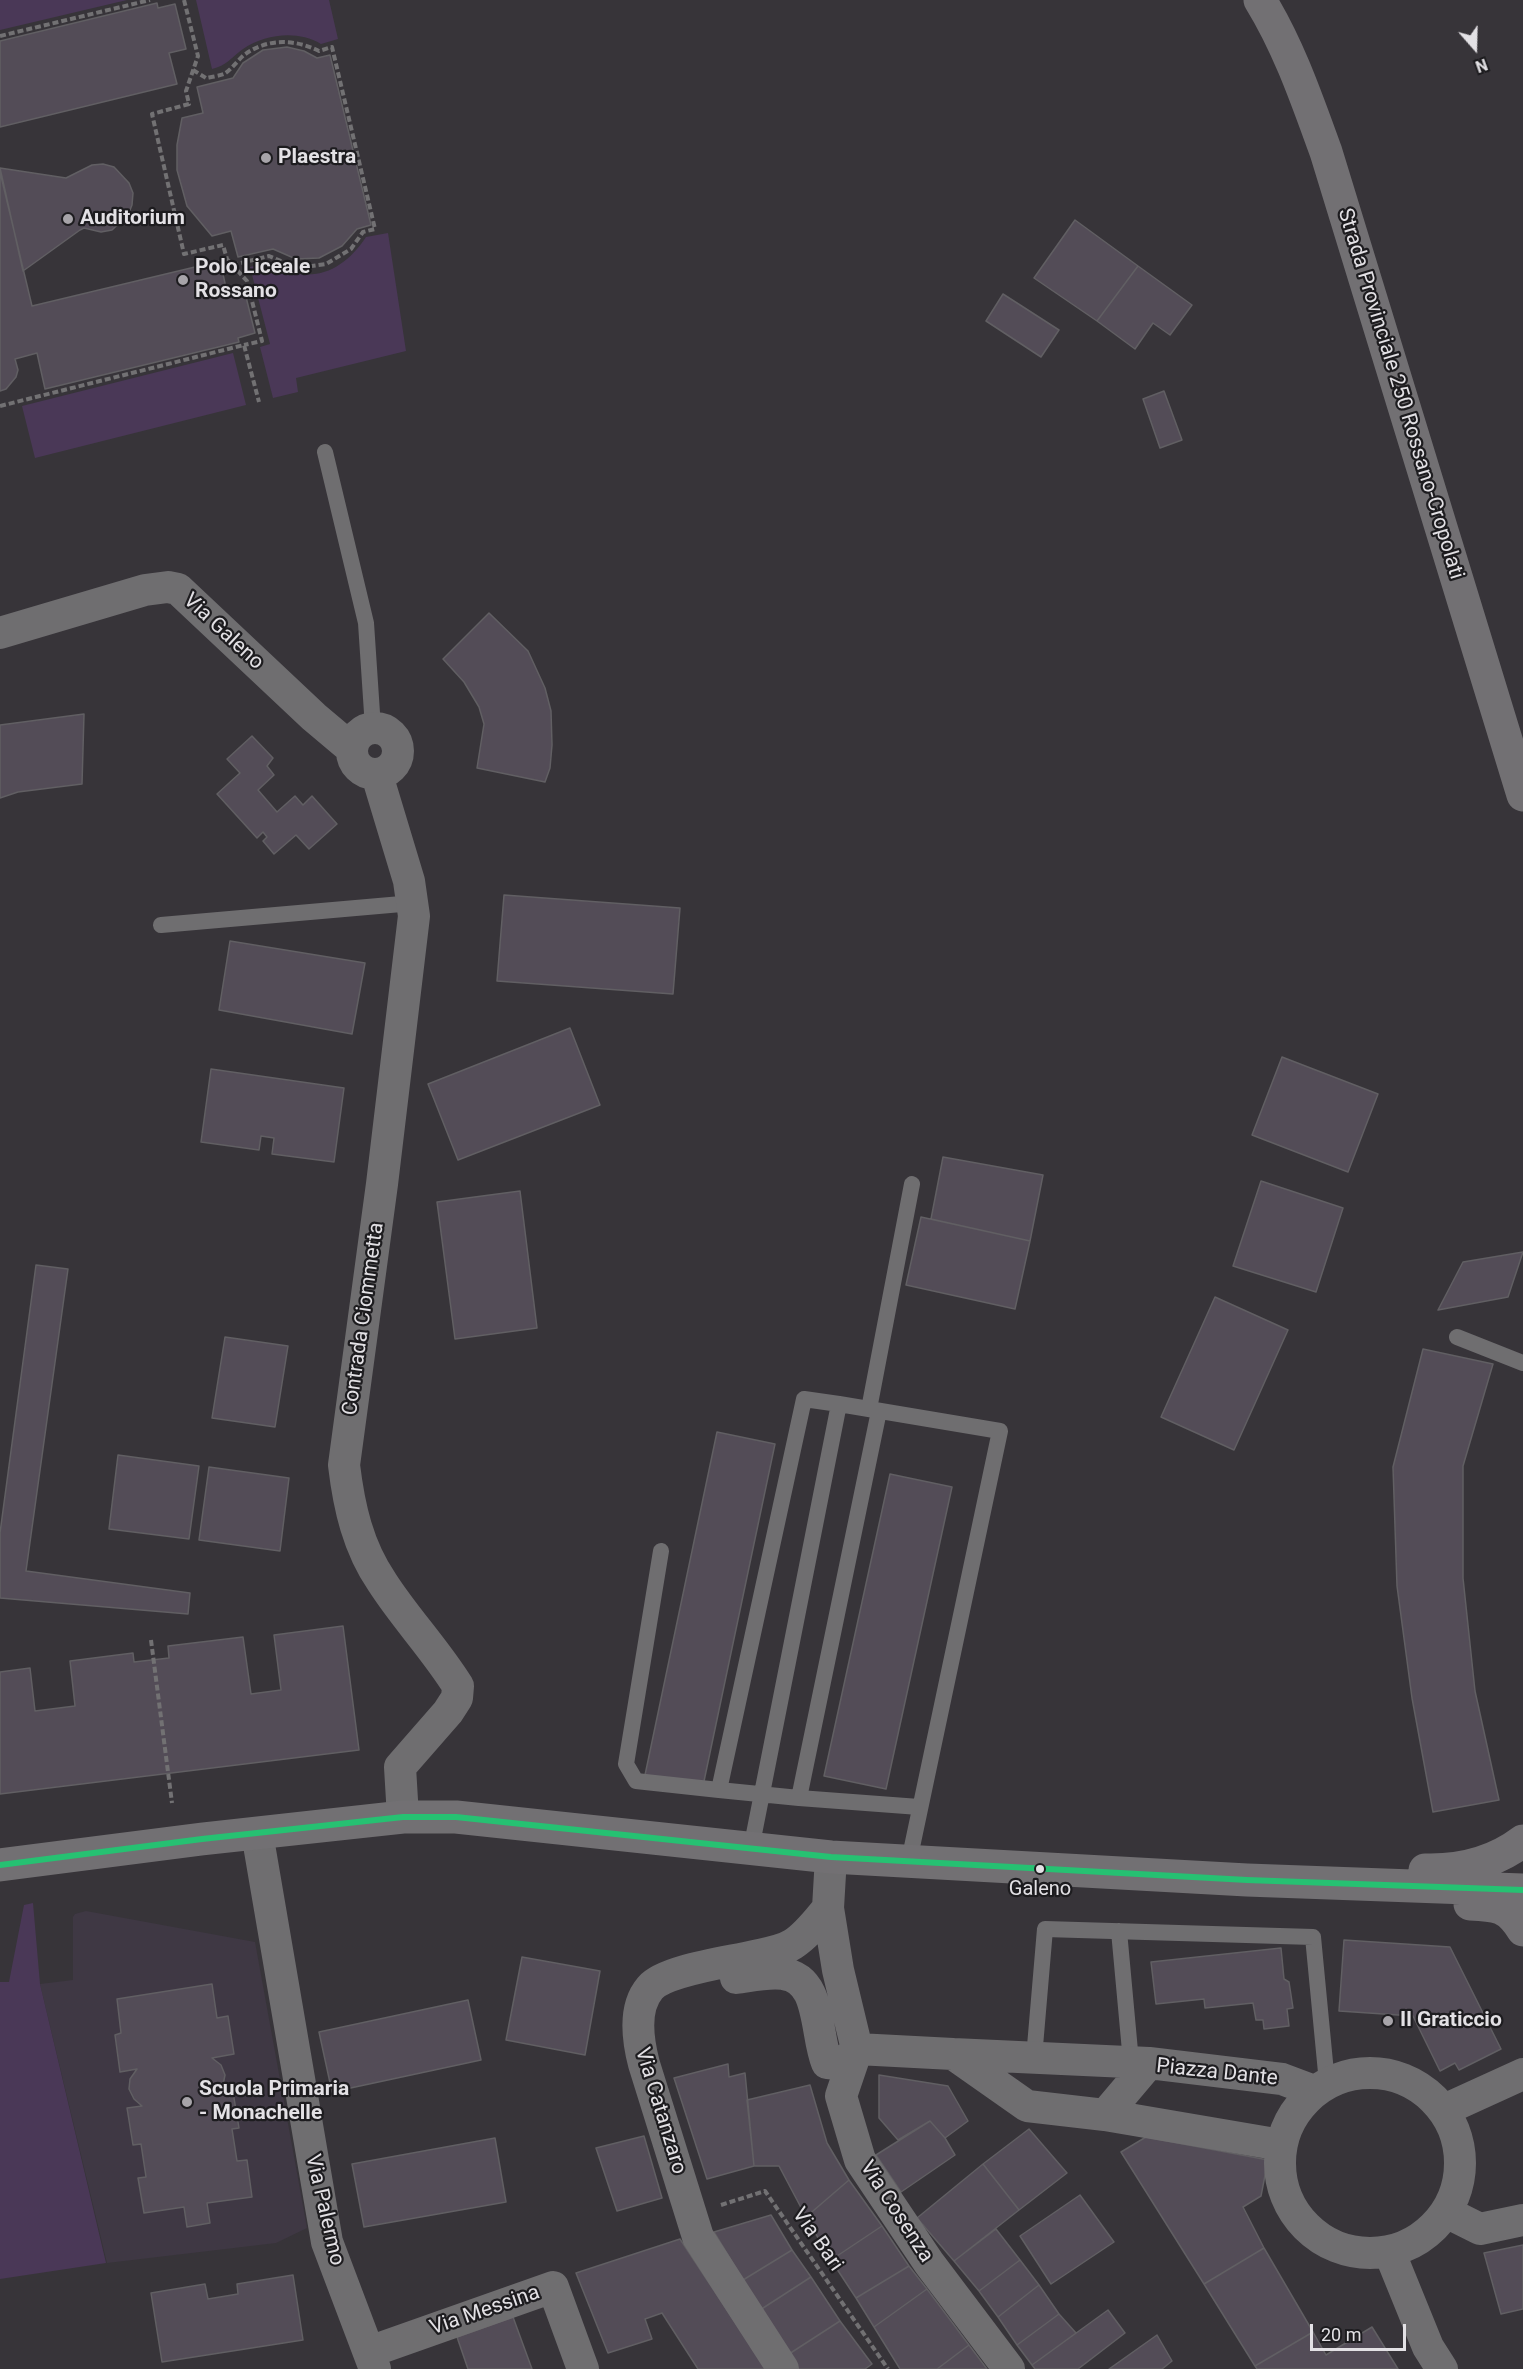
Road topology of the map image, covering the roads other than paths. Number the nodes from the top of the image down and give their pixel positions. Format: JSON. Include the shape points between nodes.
{"nodes":[{"id":1,"x":1260,"y":0,"type":"edge"},
{"id":2,"x":325,"y":452,"type":"dead end"},
{"id":3,"x":0,"y":633,"type":"edge"},
{"id":4,"x":362,"y":739,"type":"junction"},
{"id":5,"x":376,"y":774,"type":"junction"},
{"id":6,"x":1523,"y":795,"type":"edge"},
{"id":7,"x":413,"y":903,"type":"junction"},
{"id":8,"x":161,"y":926,"type":"dead end"},
{"id":9,"x":912,"y":1184,"type":"dead end"},
{"id":10,"x":1457,"y":1337,"type":"dead end"},
{"id":11,"x":1523,"y":1363,"type":"edge"},
{"id":12,"x":839,"y":1404,"type":"junction"},
{"id":13,"x":874,"y":1410,"type":"junction"},
{"id":14,"x":661,"y":1551,"type":"dead end"},
{"id":15,"x":719,"y":1790,"type":"junction"},
{"id":16,"x":762,"y":1794,"type":"junction"},
{"id":17,"x":799,"y":1798,"type":"junction"},
{"id":18,"x":919,"y":1807,"type":"junction"},
{"id":19,"x":402,"y":1816,"type":"junction"},
{"id":20,"x":257,"y":1833,"type":"junction"},
{"id":21,"x":1523,"y":1841,"type":"edge"},
{"id":22,"x":751,"y":1849,"type":"junction"},
{"id":23,"x":831,"y":1857,"type":"junction"},
{"id":24,"x":909,"y":1861,"type":"junction"},
{"id":25,"x":0,"y":1865,"type":"edge"},
{"id":26,"x":1456,"y":1868,"type":"junction"},
{"id":27,"x":1523,"y":1868,"type":"edge"},
{"id":28,"x":1226,"y":1878,"type":"junction"},
{"id":29,"x":1523,"y":1890,"type":"edge"},
{"id":30,"x":828,"y":1908,"type":"junction"},
{"id":31,"x":1523,"y":1930,"type":"edge"},
{"id":32,"x":1119,"y":1931,"type":"junction"},
{"id":33,"x":640,"y":2010,"type":"junction"},
{"id":34,"x":857,"y":2049,"type":"junction"},
{"id":35,"x":952,"y":2054,"type":"junction"},
{"id":36,"x":1034,"y":2058,"type":"junction"},
{"id":37,"x":1140,"y":2062,"type":"junction"},
{"id":38,"x":1523,"y":2074,"type":"edge"},
{"id":39,"x":1321,"y":2087,"type":"junction"},
{"id":40,"x":1444,"y":2110,"type":"junction"},
{"id":41,"x":1105,"y":2115,"type":"junction"},
{"id":42,"x":1281,"y":2145,"type":"junction"},
{"id":43,"x":1446,"y":2212,"type":"junction"},
{"id":44,"x":1523,"y":2220,"type":"edge"},
{"id":45,"x":1389,"y":2251,"type":"junction"},
{"id":46,"x":372,"y":2360,"type":"edge"},
{"id":47,"x":583,"y":2369,"type":"edge"},
{"id":48,"x":783,"y":2369,"type":"edge"},
{"id":49,"x":1009,"y":2369,"type":"edge"},
{"id":50,"x":1442,"y":2369,"type":"edge"}],
"edges":[{"from":1,"to":6,"type":"main road","name":"Strada Provinciale 250 Rossano-Cropolati","via":[[1299,78],[1326,152]]},
{"from":2,"to":4,"type":"lane","via":[[366,623]]},
{"from":3,"to":4,"type":"street","name":"Via Galeno","via":[[168,586],[178,589],[314,717]]},
{"from":4,"to":5,"type":"street","via":[[352,757],[361,770]]},
{"from":4,"to":5,"type":"street","via":[[387,731],[393,736],[398,756],[391,769]]},
{"from":5,"to":7,"type":"street","name":"Contrada Ciommetta"},
{"from":7,"to":8,"type":"lane"},
{"from":7,"to":19,"type":"street","name":"Contrada Ciommetta","via":[[382,1184],[344,1465],[355,1525],[381,1581],[458,1686],[457,1698],[448,1712],[400,1767]]},
{"from":9,"to":13,"type":"lane"},
{"from":10,"to":11,"type":"lane"},
{"from":12,"to":13,"type":"lane"},
{"from":12,"to":15,"type":"lane","via":[[804,1399]]},
{"from":12,"to":16,"type":"lane"},
{"from":13,"to":17,"type":"lane"},
{"from":13,"to":18,"type":"lane","via":[[1000,1431]]},
{"from":14,"to":15,"type":"lane","via":[[626,1764],[636,1781]]},
{"from":15,"to":16,"type":"lane"},
{"from":16,"to":17,"type":"lane"},
{"from":16,"to":22,"type":"lane"},
{"from":17,"to":18,"type":"lane"},
{"from":18,"to":24,"type":"lane"},
{"from":19,"to":20,"type":"main road"},
{"from":19,"to":22,"type":"main road","via":[[456,1817]]},
{"from":20,"to":25,"type":"main road"},
{"from":20,"to":46,"type":"street","name":"Via Palermo","via":[[327,2242]]},
{"from":21,"to":26,"type":"main road","via":[[1484,1863]]},
{"from":22,"to":23,"type":"main road"},
{"from":23,"to":24,"type":"main road"},
{"from":23,"to":30,"type":"street"},
{"from":24,"to":28,"type":"main road"},
{"from":26,"to":27,"type":"main road"},
{"from":26,"to":28,"type":"main road","via":[[1249,1863]]},
{"from":28,"to":29,"type":"main road"},
{"from":28,"to":31,"type":"main road","via":[[1247,1896],[1493,1905],[1508,1910]]},
{"from":30,"to":33,"type":"street","via":[[793,1944],[670,1977],[650,1988]]},
{"from":30,"to":34,"type":"street"},
{"from":32,"to":36,"type":"lane","via":[[1045,1929]]},
{"from":32,"to":37,"type":"lane"},
{"from":32,"to":39,"type":"lane","via":[[1313,1937]]},
{"from":33,"to":34,"type":"street","via":[[694,1987],[782,1973],[798,1977],[809,1990],[827,2063],[840,2064]]},
{"from":33,"to":48,"type":"street","name":"Via Catanzaro","via":[[639,2044],[698,2236]]},
{"from":34,"to":35,"type":"street"},
{"from":34,"to":49,"type":"street","name":"Via Cosenza","via":[[841,2096],[860,2160],[922,2254]]},
{"from":35,"to":36,"type":"street"},
{"from":35,"to":41,"type":"street","via":[[1027,2106]]},
{"from":36,"to":37,"type":"street"},
{"from":37,"to":39,"type":"street","name":"Piazza Dante"},
{"from":37,"to":41,"type":"street","name":"Piazza Dante"},
{"from":38,"to":40,"type":"street"},
{"from":39,"to":40,"type":"street","name":"Piazza Dante","via":[[1353,2074],[1380,2073],[1407,2079],[1430,2093]]},
{"from":39,"to":42,"type":"street","name":"Piazza Dante","via":[[1299,2107],[1287,2125]]},
{"from":40,"to":43,"type":"street","name":"Piazza Dante","via":[[1460,2143],[1461,2174]]},
{"from":41,"to":42,"type":"street"},
{"from":42,"to":45,"type":"street","name":"Piazza Dante","via":[[1280,2175],[1289,2204],[1306,2227],[1330,2244],[1359,2253]]},
{"from":43,"to":44,"type":"street","via":[[1480,2229]]},
{"from":43,"to":45,"type":"street","name":"Piazza Dante","via":[[1436,2226],[1414,2242]]},
{"from":45,"to":50,"type":"street","via":[[1428,2347]]},
{"from":46,"to":47,"type":"street","name":"Via Messina","via":[[553,2287]]}]}
